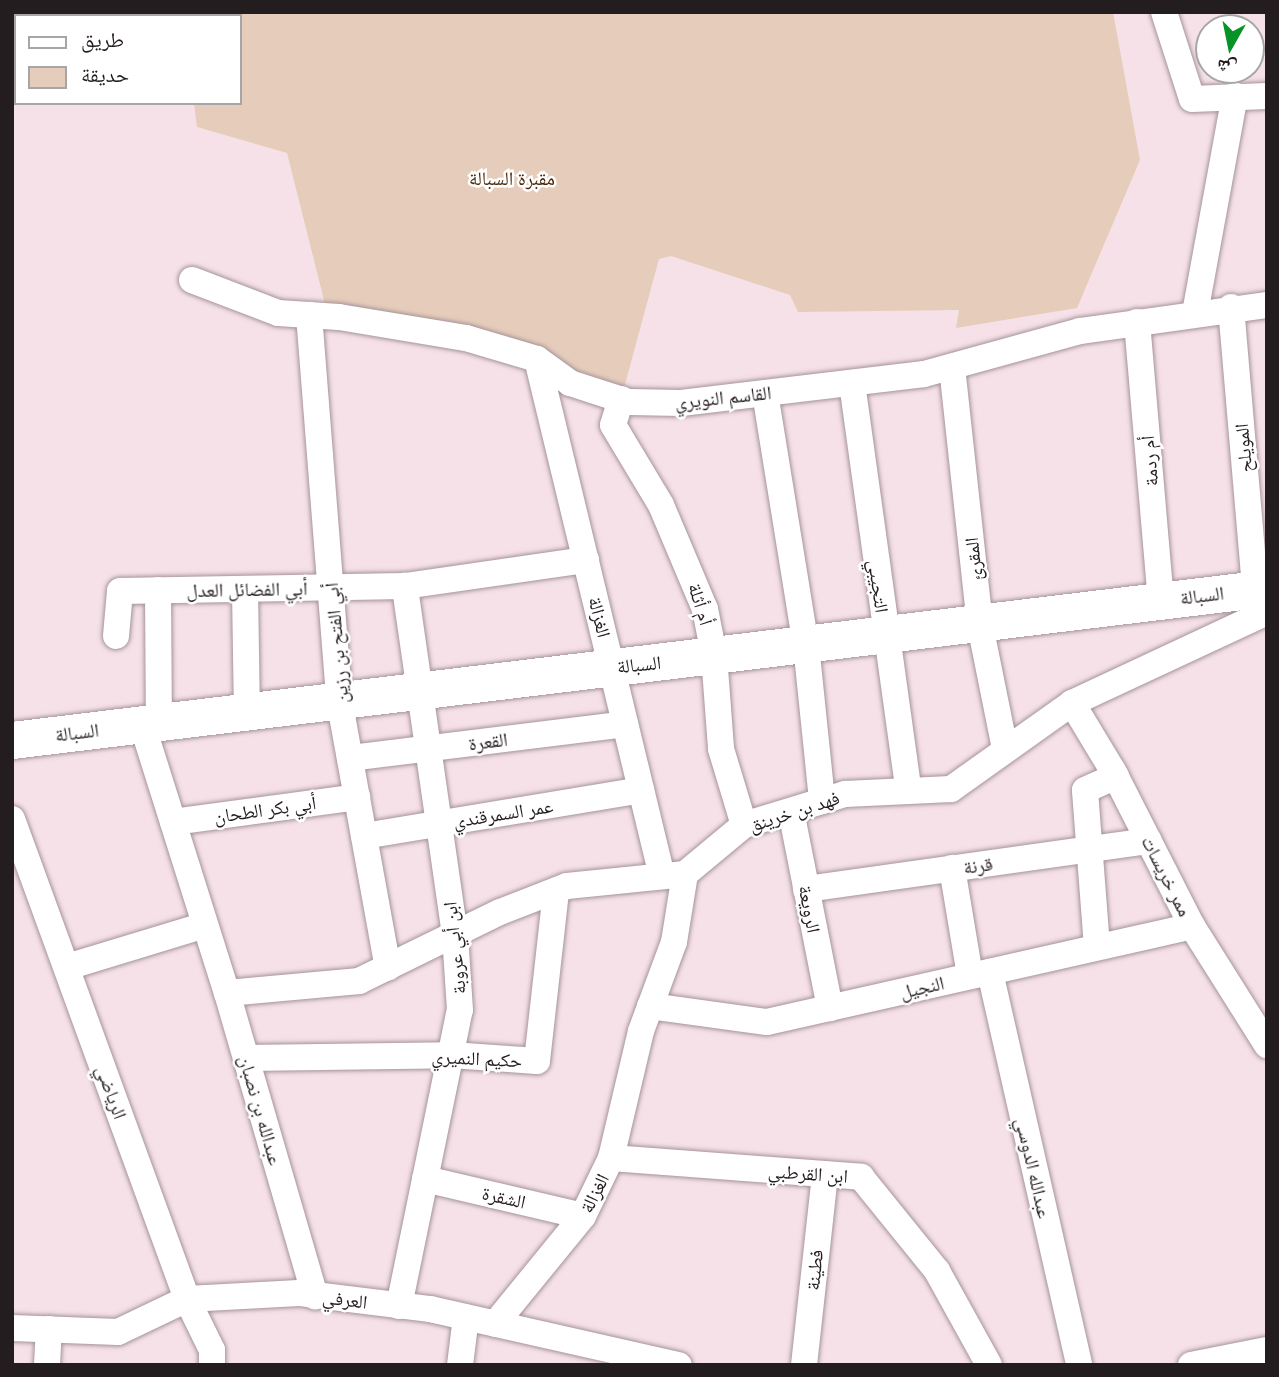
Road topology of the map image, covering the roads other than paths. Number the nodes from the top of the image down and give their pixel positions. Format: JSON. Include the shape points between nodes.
{"nodes":[{"id":1,"x":1164,"y":12,"type":"edge"},
{"id":2,"x":1235,"y":96,"type":"junction"},
{"id":3,"x":1267,"y":96,"type":"edge"},
{"id":4,"x":192,"y":280,"type":"dead end"},
{"id":5,"x":1267,"y":306,"type":"edge"},
{"id":6,"x":1231,"y":307,"type":"junction"},
{"id":7,"x":1195,"y":313,"type":"junction"},
{"id":8,"x":309,"y":315,"type":"junction"},
{"id":9,"x":1137,"y":322,"type":"junction"},
{"id":10,"x":537,"y":359,"type":"junction"},
{"id":11,"x":952,"y":367,"type":"junction"},
{"id":12,"x":852,"y":383,"type":"junction"},
{"id":13,"x":765,"y":393,"type":"junction"},
{"id":14,"x":621,"y":399,"type":"junction"},
{"id":15,"x":586,"y":560,"type":"junction"},
{"id":16,"x":405,"y":586,"type":"junction"},
{"id":17,"x":331,"y":587,"type":"junction"},
{"id":18,"x":246,"y":589,"type":"junction"},
{"id":19,"x":158,"y":590,"type":"junction"},
{"id":20,"x":1263,"y":596,"type":"edge"},
{"id":21,"x":1161,"y":601,"type":"junction"},
{"id":22,"x":980,"y":625,"type":"junction"},
{"id":23,"x":116,"y":636,"type":"dead end"},
{"id":24,"x":886,"y":636,"type":"junction"},
{"id":25,"x":806,"y":645,"type":"junction"},
{"id":26,"x":714,"y":655,"type":"junction"},
{"id":27,"x":612,"y":667,"type":"junction"},
{"id":28,"x":419,"y":689,"type":"junction"},
{"id":29,"x":340,"y":699,"type":"junction"},
{"id":30,"x":1072,"y":703,"type":"junction"},
{"id":31,"x":247,"y":711,"type":"junction"},
{"id":32,"x":150,"y":723,"type":"junction"},
{"id":33,"x":625,"y":724,"type":"junction"},
{"id":34,"x":12,"y":740,"type":"edge"},
{"id":35,"x":427,"y":749,"type":"junction"},
{"id":36,"x":1006,"y":749,"type":"junction"},
{"id":37,"x":350,"y":758,"type":"junction"},
{"id":38,"x":1116,"y":776,"type":"junction"},
{"id":39,"x":908,"y":788,"type":"junction"},
{"id":40,"x":641,"y":790,"type":"junction"},
{"id":41,"x":357,"y":797,"type":"junction"},
{"id":42,"x":822,"y":801,"type":"junction"},
{"id":43,"x":791,"y":811,"type":"junction"},
{"id":44,"x":12,"y":818,"type":"edge"},
{"id":45,"x":173,"y":822,"type":"junction"},
{"id":46,"x":438,"y":824,"type":"junction"},
{"id":47,"x":744,"y":825,"type":"junction"},
{"id":48,"x":364,"y":836,"type":"junction"},
{"id":49,"x":1149,"y":841,"type":"junction"},
{"id":50,"x":1090,"y":849,"type":"junction"},
{"id":51,"x":952,"y":868,"type":"junction"},
{"id":52,"x":674,"y":875,"type":"junction"},
{"id":53,"x":806,"y":888,"type":"junction"},
{"id":54,"x":556,"y":891,"type":"junction"},
{"id":55,"x":205,"y":925,"type":"junction"},
{"id":56,"x":1192,"y":926,"type":"junction"},
{"id":57,"x":455,"y":935,"type":"junction"},
{"id":58,"x":1097,"y":947,"type":"junction"},
{"id":59,"x":67,"y":967,"type":"junction"},
{"id":60,"x":388,"y":968,"type":"junction"},
{"id":61,"x":980,"y":974,"type":"junction"},
{"id":62,"x":227,"y":993,"type":"junction"},
{"id":63,"x":650,"y":1006,"type":"junction"},
{"id":64,"x":830,"y":1008,"type":"junction"},
{"id":65,"x":1267,"y":1045,"type":"edge"},
{"id":66,"x":451,"y":1055,"type":"junction"},
{"id":67,"x":246,"y":1059,"type":"junction"},
{"id":68,"x":611,"y":1158,"type":"junction"},
{"id":69,"x":825,"y":1174,"type":"junction"},
{"id":70,"x":425,"y":1179,"type":"junction"},
{"id":71,"x":583,"y":1216,"type":"junction"},
{"id":72,"x":314,"y":1296,"type":"junction"},
{"id":73,"x":187,"y":1300,"type":"junction"},
{"id":74,"x":399,"y":1306,"type":"junction"},
{"id":75,"x":466,"y":1317,"type":"junction"},
{"id":76,"x":495,"y":1324,"type":"junction"},
{"id":77,"x":12,"y":1328,"type":"edge"},
{"id":78,"x":50,"y":1329,"type":"junction"},
{"id":79,"x":1267,"y":1350,"type":"edge"},
{"id":80,"x":666,"y":1363,"type":"edge"},
{"id":81,"x":47,"y":1365,"type":"edge"},
{"id":82,"x":212,"y":1365,"type":"edge"},
{"id":83,"x":460,"y":1365,"type":"edge"},
{"id":84,"x":804,"y":1365,"type":"edge"},
{"id":85,"x":989,"y":1365,"type":"edge"},
{"id":86,"x":1079,"y":1365,"type":"edge"},
{"id":87,"x":1191,"y":1365,"type":"edge"}],
"edges":[{"from":1,"to":2,"type":"street","via":[[1192,99]]},
{"from":2,"to":3,"type":"street"},
{"from":2,"to":7,"type":"street"},
{"from":4,"to":8,"type":"street","name":"القاسم النويري","via":[[278,313]]},
{"from":5,"to":6,"type":"street","name":"القاسم النويري"},
{"from":6,"to":7,"type":"street","name":"القاسم النويري"},
{"from":6,"to":20,"type":"street","name":"المويلح"},
{"from":7,"to":9,"type":"street","name":"القاسم النويري"},
{"from":8,"to":10,"type":"street","name":"القاسم النويري","via":[[466,338]]},
{"from":8,"to":17,"type":"street","name":"أبي الفتح بن رزين"},
{"from":9,"to":11,"type":"street","name":"القاسم النويري","via":[[1080,331]]},
{"from":9,"to":21,"type":"street","name":"أم ردمة"},
{"from":10,"to":14,"type":"street","name":"القاسم النويري","via":[[570,383]]},
{"from":10,"to":15,"type":"street","name":"الغزالة"},
{"from":11,"to":12,"type":"street","name":"القاسم النويري"},
{"from":11,"to":22,"type":"street","name":"المقرئ"},
{"from":12,"to":13,"type":"street","name":"القاسم النويري"},
{"from":12,"to":24,"type":"street","name":"التجيبي"},
{"from":13,"to":14,"type":"street","name":"القاسم النويري","via":[[681,403]]},
{"from":13,"to":25,"type":"street"},
{"from":14,"to":26,"type":"street","name":"أم أثلة","via":[[613,425],[661,505],[692,574]]},
{"from":15,"to":16,"type":"street","name":"أبي الفضائل العدل"},
{"from":15,"to":27,"type":"street","name":"الغزالة"},
{"from":16,"to":17,"type":"street","name":"أبي الفضائل العدل"},
{"from":16,"to":28,"type":"street","name":"ابن أبي عروبة"},
{"from":17,"to":18,"type":"street","name":"أبي الفضائل العدل"},
{"from":17,"to":29,"type":"street","name":"أبي الفتح بن رزين"},
{"from":18,"to":19,"type":"street","name":"أبي الفضائل العدل"},
{"from":18,"to":31,"type":"street"},
{"from":19,"to":23,"type":"street","name":"أبي الفضائل العدل","via":[[120,591]]},
{"from":19,"to":32,"type":"street","name":"عبدالله بن نصبان"},
{"from":20,"to":21,"type":"main road","name":"السبالة"},
{"from":20,"to":30,"type":"street","name":"فهد بن خرينق"},
{"from":21,"to":22,"type":"main road","name":"السبالة"},
{"from":22,"to":24,"type":"main road","name":"السبالة"},
{"from":22,"to":36,"type":"street","name":"المقرئ"},
{"from":24,"to":25,"type":"main road","name":"السبالة"},
{"from":24,"to":39,"type":"street","name":"التجيبي"},
{"from":25,"to":26,"type":"main road","name":"السبالة"},
{"from":25,"to":42,"type":"street"},
{"from":26,"to":27,"type":"main road","name":"السبالة"},
{"from":26,"to":47,"type":"street","name":"أم أثلة","via":[[721,749]]},
{"from":27,"to":28,"type":"main road","name":"السبالة"},
{"from":27,"to":33,"type":"street","name":"الغزالة"},
{"from":28,"to":29,"type":"main road","name":"السبالة"},
{"from":28,"to":35,"type":"street","name":"ابن أبي عروبة"},
{"from":29,"to":31,"type":"main road","name":"السبالة"},
{"from":29,"to":37,"type":"street","name":"أبي الفتح بن رزين"},
{"from":30,"to":36,"type":"street","name":"فهد بن خرينق"},
{"from":30,"to":38,"type":"street","name":"ممر خريسات"},
{"from":31,"to":32,"type":"main road","name":"السبالة"},
{"from":32,"to":34,"type":"main road","name":"السبالة"},
{"from":32,"to":45,"type":"street","name":"عبدالله بن نصبان"},
{"from":33,"to":35,"type":"street","name":"القعرة"},
{"from":33,"to":40,"type":"street","name":"الغزالة"},
{"from":35,"to":37,"type":"street","name":"القعرة"},
{"from":35,"to":46,"type":"street","name":"ابن أبي عروبة"},
{"from":36,"to":39,"type":"street","name":"فهد بن خرينق","via":[[951,789]]},
{"from":37,"to":41,"type":"street","name":"أبي الفتح بن رزين"},
{"from":38,"to":49,"type":"street","name":"ممر خريسات"},
{"from":38,"to":50,"type":"street","via":[[1086,790]]},
{"from":39,"to":42,"type":"street","name":"فهد بن خرينق"},
{"from":40,"to":46,"type":"street","name":"عمر السمرقندي"},
{"from":40,"to":52,"type":"street","name":"الغزالة"},
{"from":41,"to":45,"type":"street","name":"أبي بكر الطحان"},
{"from":41,"to":48,"type":"street","name":"أبي الفتح بن رزين"},
{"from":42,"to":43,"type":"street","name":"فهد بن خرينق"},
{"from":43,"to":47,"type":"street","name":"فهد بن خرينق"},
{"from":43,"to":53,"type":"street","name":"الرويعة"},
{"from":44,"to":59,"type":"street","name":"الرياضي"},
{"from":45,"to":55,"type":"street","name":"عبدالله بن نصبان"},
{"from":46,"to":48,"type":"street","name":"عمر السمرقندي"},
{"from":46,"to":57,"type":"street","name":"ابن أبي عروبة"},
{"from":47,"to":52,"type":"street","name":"فهد بن خرينق"},
{"from":48,"to":60,"type":"street","name":"أبي الفتح بن رزين"},
{"from":49,"to":50,"type":"street","name":"قرنة"},
{"from":49,"to":56,"type":"street","name":"ممر خريسات"},
{"from":50,"to":51,"type":"street","name":"قرنة"},
{"from":50,"to":58,"type":"street"},
{"from":51,"to":53,"type":"street","name":"قرنة"},
{"from":51,"to":61,"type":"street","name":"عبدالله الدوسي"},
{"from":52,"to":54,"type":"street"},
{"from":52,"to":63,"type":"street","name":"الغزالة","via":[[674,942]]},
{"from":53,"to":64,"type":"street","name":"الرويعة"},
{"from":54,"to":57,"type":"street"},
{"from":54,"to":66,"type":"street","name":"حكيم النميري","via":[[537,1061]]},
{"from":55,"to":59,"type":"street"},
{"from":55,"to":62,"type":"street","name":"عبدالله بن نصبان"},
{"from":56,"to":58,"type":"street","name":"النجيل"},
{"from":56,"to":65,"type":"street","name":"ممر خريسات"},
{"from":57,"to":60,"type":"street"},
{"from":57,"to":66,"type":"street","name":"ابن أبي عروبة","via":[[460,1010]]},
{"from":58,"to":61,"type":"street","name":"النجيل"},
{"from":59,"to":73,"type":"street","name":"الرياضي"},
{"from":60,"to":62,"type":"street","via":[[359,981]]},
{"from":61,"to":64,"type":"street","name":"النجيل"},
{"from":61,"to":86,"type":"street","name":"عبدالله الدوسي"},
{"from":62,"to":67,"type":"street","name":"عبدالله بن نصبان"},
{"from":63,"to":64,"type":"street","name":"النجيل","via":[[767,1022]]},
{"from":63,"to":68,"type":"street","name":"الغزالة"},
{"from":66,"to":67,"type":"street","name":"حكيم النميري"},
{"from":66,"to":70,"type":"street","name":"ابن أبي عروبة"},
{"from":67,"to":72,"type":"street","name":"عبدالله بن نصبان"},
{"from":68,"to":69,"type":"street","name":"ابن القرطبي"},
{"from":68,"to":71,"type":"street","name":"الغزالة"},
{"from":69,"to":84,"type":"street","name":"فطينة"},
{"from":69,"to":85,"type":"street","name":"ابن القرطبي","via":[[861,1177],[937,1271]]},
{"from":70,"to":71,"type":"street","name":"الشقرة"},
{"from":70,"to":74,"type":"street","name":"ابن أبي عروبة"},
{"from":71,"to":76,"type":"street","name":"الغزالة"},
{"from":72,"to":73,"type":"street","name":"العرفي"},
{"from":72,"to":74,"type":"street","name":"العرفي"},
{"from":73,"to":78,"type":"street","name":"العرفي","via":[[118,1332]]},
{"from":73,"to":82,"type":"street","name":"الرياضي","via":[[212,1350]]},
{"from":74,"to":75,"type":"street","name":"العرفي"},
{"from":75,"to":76,"type":"street","name":"العرفي"},
{"from":75,"to":83,"type":"street"},
{"from":76,"to":80,"type":"street","name":"العرفي"},
{"from":77,"to":78,"type":"street","name":"العرفي"},
{"from":78,"to":81,"type":"street"},
{"from":79,"to":87,"type":"street"}]}
